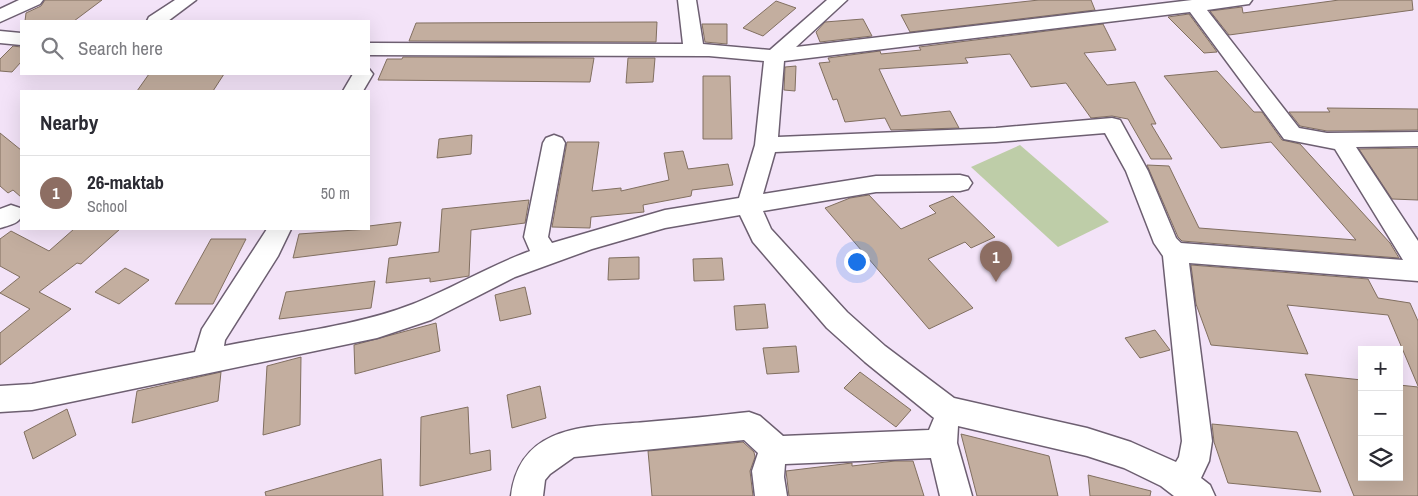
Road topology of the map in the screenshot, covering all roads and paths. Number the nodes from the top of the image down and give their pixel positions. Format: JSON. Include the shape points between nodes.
{"nodes":[{"id":1,"x":34,"y":0,"type":"edge"},
{"id":2,"x":187,"y":0,"type":"edge"},
{"id":3,"x":687,"y":0,"type":"edge"},
{"id":4,"x":838,"y":0,"type":"edge"},
{"id":5,"x":1243,"y":0,"type":"edge"},
{"id":6,"x":1194,"y":5,"type":"junction"},
{"id":7,"x":0,"y":16,"type":"edge"},
{"id":8,"x":157,"y":20,"type":"edge"},
{"id":9,"x":0,"y":37,"type":"edge"},
{"id":10,"x":20,"y":39,"type":"edge"},
{"id":11,"x":694,"y":50,"type":"junction"},
{"id":12,"x":371,"y":54,"type":"edge"},
{"id":13,"x":775,"y":56,"type":"junction"},
{"id":14,"x":362,"y":75,"type":"edge"},
{"id":15,"x":354,"y":90,"type":"edge"},
{"id":16,"x":1418,"y":139,"type":"edge"},
{"id":17,"x":1322,"y":140,"type":"junction"},
{"id":18,"x":554,"y":143,"type":"dead end"},
{"id":19,"x":766,"y":145,"type":"junction"},
{"id":20,"x":960,"y":183,"type":"dead end"},
{"id":21,"x":748,"y":206,"type":"junction"},
{"id":22,"x":278,"y":230,"type":"edge"},
{"id":23,"x":1175,"y":252,"type":"junction"},
{"id":24,"x":545,"y":256,"type":"junction"},
{"id":25,"x":1418,"y":262,"type":"edge"},
{"id":26,"x":1418,"y":271,"type":"edge"},
{"id":27,"x":206,"y":363,"type":"junction"},
{"id":28,"x":0,"y":399,"type":"edge"},
{"id":29,"x":946,"y":410,"type":"junction"},
{"id":30,"x":942,"y":443,"type":"junction"},
{"id":31,"x":776,"y":450,"type":"junction"},
{"id":32,"x":1190,"y":489,"type":"edge"},
{"id":33,"x":527,"y":496,"type":"edge"},
{"id":34,"x":771,"y":496,"type":"edge"},
{"id":35,"x":956,"y":496,"type":"edge"}],
"edges":[{"from":1,"to":7,"type":"street"},
{"from":2,"to":8,"type":"street"},
{"from":3,"to":11,"type":"street"},
{"from":4,"to":13,"type":"street"},
{"from":5,"to":6,"type":"street"},
{"from":6,"to":13,"type":"street"},
{"from":6,"to":17,"type":"street","via":[[1292,134]]},
{"from":9,"to":10,"type":"street"},
{"from":11,"to":12,"type":"street"},
{"from":11,"to":13,"type":"street"},
{"from":13,"to":19,"type":"street"},
{"from":14,"to":15,"type":"street"},
{"from":16,"to":17,"type":"street"},
{"from":17,"to":25,"type":"street","via":[[1342,143]]},
{"from":18,"to":24,"type":"street","via":[[536,237]]},
{"from":19,"to":21,"type":"street"},
{"from":19,"to":23,"type":"street","via":[[996,135],[1112,125],[1137,170],[1166,243]]},
{"from":20,"to":21,"type":"street","via":[[876,184]]},
{"from":21,"to":24,"type":"street","via":[[665,219]]},
{"from":21,"to":29,"type":"street","via":[[762,235],[837,320]]},
{"from":22,"to":27,"type":"street","via":[[212,337]]},
{"from":23,"to":26,"type":"street"},
{"from":23,"to":32,"type":"street","via":[[1197,441]]},
{"from":24,"to":27,"type":"street","via":[[506,270],[422,312],[377,327]]},
{"from":27,"to":28,"type":"street","via":[[32,397]]},
{"from":29,"to":30,"type":"street"},
{"from":29,"to":32,"type":"street","via":[[1086,442],[1131,456],[1172,476]]},
{"from":30,"to":31,"type":"street"},
{"from":30,"to":35,"type":"street"},
{"from":31,"to":33,"type":"street","via":[[749,426],[570,444],[545,458],[536,468],[528,480]]},
{"from":31,"to":34,"type":"street","via":[[769,459],[767,474]]}]}
